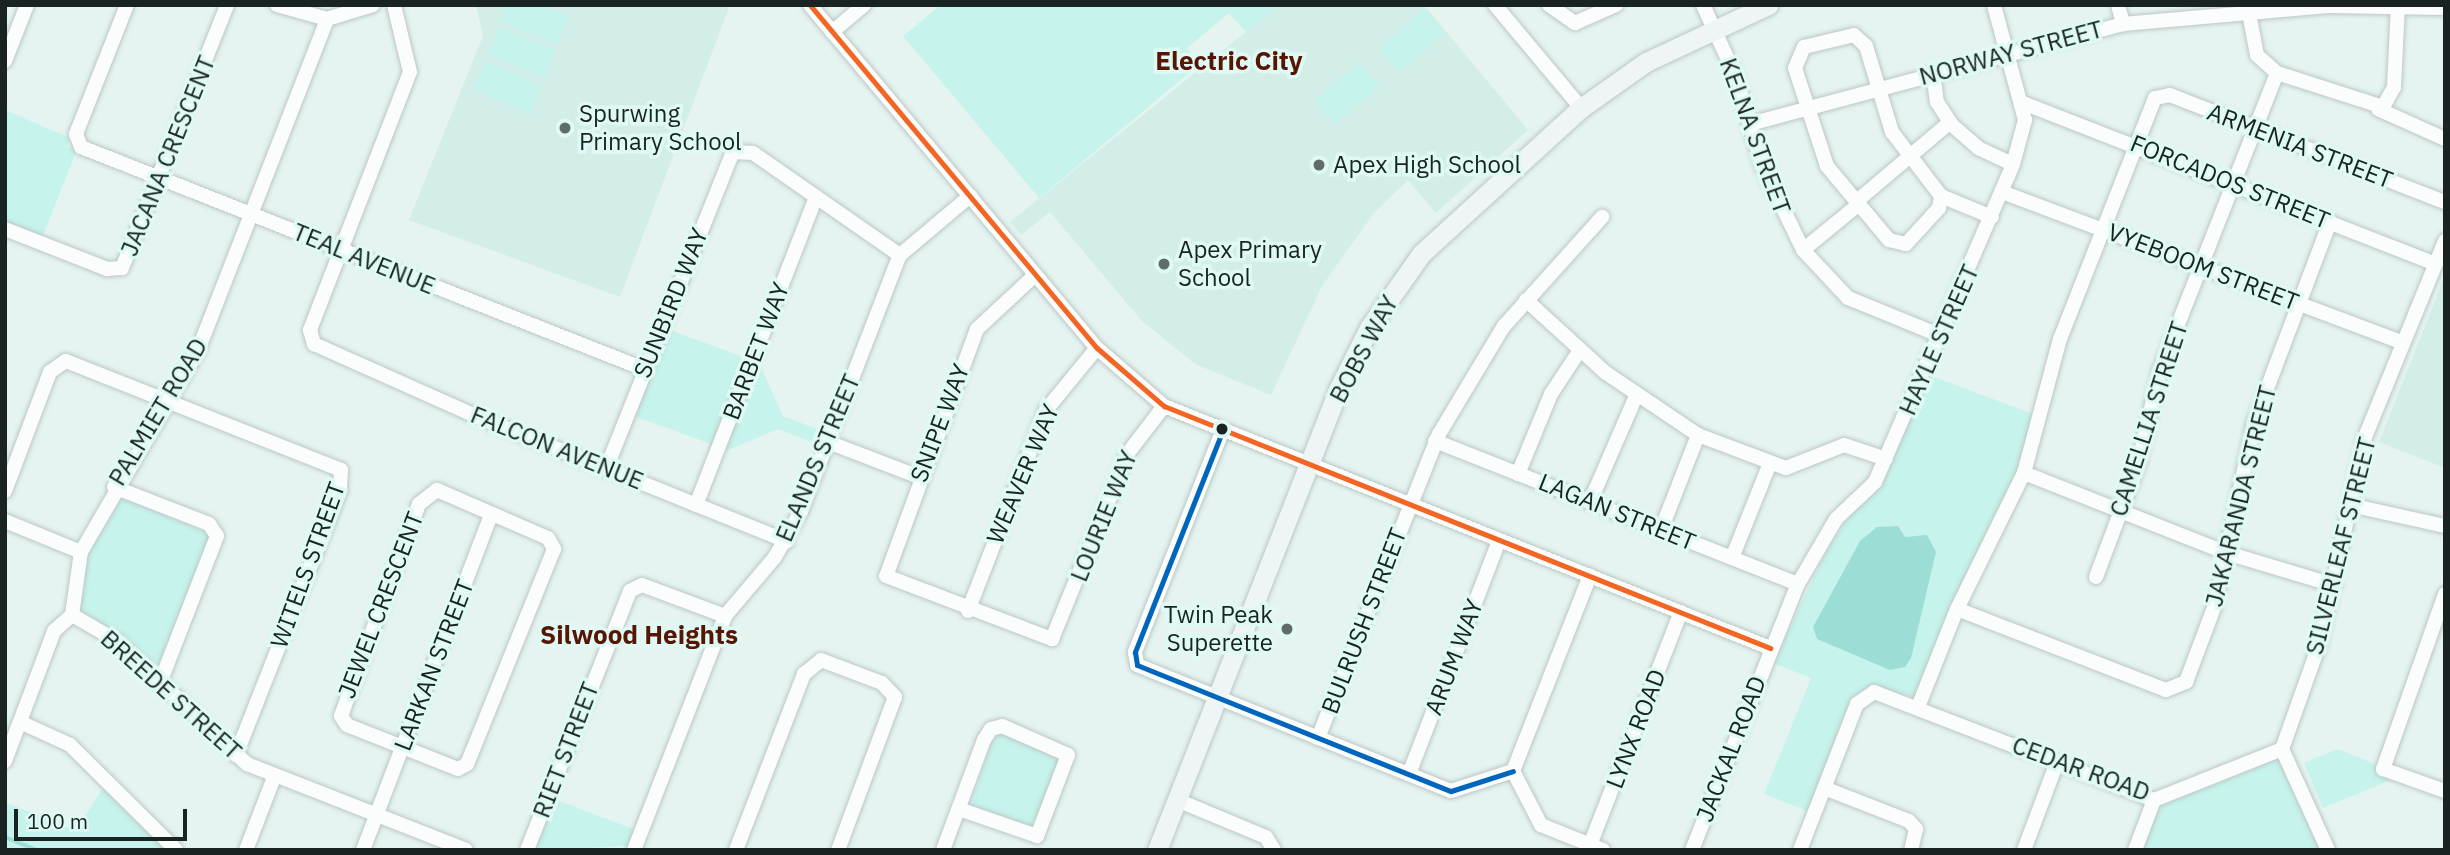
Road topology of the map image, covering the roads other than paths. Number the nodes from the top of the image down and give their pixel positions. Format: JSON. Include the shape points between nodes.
{"nodes":[{"id":1,"x":27,"y":5,"type":"edge"},
{"id":2,"x":127,"y":5,"type":"edge"},
{"id":3,"x":227,"y":5,"type":"edge"},
{"id":4,"x":277,"y":5,"type":"edge"},
{"id":5,"x":373,"y":5,"type":"edge"},
{"id":6,"x":394,"y":5,"type":"edge"},
{"id":7,"x":810,"y":5,"type":"edge"},
{"id":8,"x":864,"y":5,"type":"edge"},
{"id":9,"x":1495,"y":5,"type":"edge"},
{"id":10,"x":1549,"y":5,"type":"edge"},
{"id":11,"x":1616,"y":5,"type":"edge"},
{"id":12,"x":1703,"y":5,"type":"edge"},
{"id":13,"x":1768,"y":5,"type":"edge"},
{"id":14,"x":2118,"y":5,"type":"edge"},
{"id":15,"x":1993,"y":6,"type":"edge"},
{"id":16,"x":2398,"y":6,"type":"edge"},
{"id":17,"x":2445,"y":8,"type":"edge"},
{"id":18,"x":2181,"y":12,"type":"edge"},
{"id":19,"x":2249,"y":13,"type":"junction"},
{"id":20,"x":327,"y":19,"type":"junction"},
{"id":21,"x":2123,"y":24,"type":"junction"},
{"id":22,"x":1714,"y":26,"type":"junction"},
{"id":23,"x":832,"y":32,"type":"junction"},
{"id":24,"x":2006,"y":51,"type":"junction"},
{"id":25,"x":5,"y":61,"type":"edge"},
{"id":26,"x":2277,"y":73,"type":"junction"},
{"id":27,"x":1934,"y":79,"type":"dead end"},
{"id":28,"x":1878,"y":88,"type":"junction"},
{"id":29,"x":2023,"y":103,"type":"junction"},
{"id":30,"x":2382,"y":106,"type":"junction"},
{"id":31,"x":1581,"y":108,"type":"junction"},
{"id":32,"x":1807,"y":108,"type":"junction"},
{"id":33,"x":1950,"y":122,"type":"junction"},
{"id":34,"x":1750,"y":124,"type":"junction"},
{"id":35,"x":2256,"y":128,"type":"junction"},
{"id":36,"x":2445,"y":139,"type":"edge"},
{"id":37,"x":2135,"y":144,"type":"junction"},
{"id":38,"x":1910,"y":156,"type":"junction"},
{"id":39,"x":2013,"y":164,"type":"junction"},
{"id":40,"x":160,"y":178,"type":"junction"},
{"id":41,"x":2234,"y":183,"type":"junction"},
{"id":42,"x":2002,"y":192,"type":"junction"},
{"id":43,"x":1941,"y":195,"type":"junction"},
{"id":44,"x":970,"y":196,"type":"junction"},
{"id":45,"x":816,"y":198,"type":"junction"},
{"id":46,"x":1858,"y":202,"type":"junction"},
{"id":47,"x":2445,"y":202,"type":"edge"},
{"id":48,"x":252,"y":214,"type":"junction"},
{"id":49,"x":1602,"y":217,"type":"dead end"},
{"id":50,"x":1992,"y":217,"type":"junction"},
{"id":51,"x":2330,"y":222,"type":"junction"},
{"id":52,"x":5,"y":229,"type":"edge"},
{"id":53,"x":2102,"y":230,"type":"junction"},
{"id":54,"x":2445,"y":241,"type":"edge"},
{"id":55,"x":342,"y":250,"type":"junction"},
{"id":56,"x":1803,"y":250,"type":"junction"},
{"id":57,"x":900,"y":255,"type":"junction"},
{"id":58,"x":2436,"y":264,"type":"junction"},
{"id":59,"x":2201,"y":268,"type":"junction"},
{"id":60,"x":1034,"y":275,"type":"junction"},
{"id":61,"x":1526,"y":300,"type":"junction"},
{"id":62,"x":2299,"y":304,"type":"junction"},
{"id":63,"x":1936,"y":334,"type":"junction"},
{"id":64,"x":2403,"y":344,"type":"junction"},
{"id":65,"x":1097,"y":348,"type":"junction"},
{"id":66,"x":1580,"y":350,"type":"junction"},
{"id":67,"x":644,"y":369,"type":"junction"},
{"id":68,"x":1636,"y":396,"type":"junction"},
{"id":69,"x":169,"y":400,"type":"junction"},
{"id":70,"x":1164,"y":406,"type":"junction"},
{"id":71,"x":1222,"y":432,"type":"junction"},
{"id":72,"x":1698,"y":435,"type":"junction"},
{"id":73,"x":1435,"y":441,"type":"junction"},
{"id":74,"x":828,"y":442,"type":"junction"},
{"id":75,"x":1886,"y":459,"type":"junction"},
{"id":76,"x":1770,"y":463,"type":"junction"},
{"id":77,"x":1309,"y":465,"type":"junction"},
{"id":78,"x":606,"y":469,"type":"junction"},
{"id":79,"x":2024,"y":472,"type":"junction"},
{"id":80,"x":1518,"y":474,"type":"junction"},
{"id":81,"x":919,"y":477,"type":"junction"},
{"id":82,"x":114,"y":487,"type":"junction"},
{"id":83,"x":5,"y":491,"type":"edge"},
{"id":84,"x":1590,"y":502,"type":"junction"},
{"id":85,"x":696,"y":505,"type":"junction"},
{"id":86,"x":1410,"y":505,"type":"junction"},
{"id":87,"x":2350,"y":505,"type":"junction"},
{"id":88,"x":2120,"y":511,"type":"junction"},
{"id":89,"x":491,"y":514,"type":"junction"},
{"id":90,"x":5,"y":521,"type":"edge"},
{"id":91,"x":2445,"y":526,"type":"edge"},
{"id":92,"x":1661,"y":530,"type":"junction"},
{"id":93,"x":787,"y":541,"type":"junction"},
{"id":94,"x":1499,"y":541,"type":"junction"},
{"id":95,"x":81,"y":552,"type":"junction"},
{"id":96,"x":2227,"y":552,"type":"junction"},
{"id":97,"x":1732,"y":558,"type":"junction"},
{"id":98,"x":1590,"y":576,"type":"junction"},
{"id":99,"x":2096,"y":577,"type":"dead end"},
{"id":100,"x":1798,"y":584,"type":"junction"},
{"id":101,"x":2334,"y":585,"type":"junction"},
{"id":102,"x":2445,"y":594,"type":"edge"},
{"id":103,"x":1957,"y":609,"type":"junction"},
{"id":104,"x":968,"y":611,"type":"junction"},
{"id":105,"x":1681,"y":612,"type":"junction"},
{"id":106,"x":72,"y":615,"type":"junction"},
{"id":107,"x":725,"y":616,"type":"junction"},
{"id":108,"x":1770,"y":648,"type":"junction"},
{"id":109,"x":160,"y":683,"type":"junction"},
{"id":110,"x":1217,"y":699,"type":"junction"},
{"id":111,"x":1918,"y":707,"type":"junction"},
{"id":112,"x":20,"y":722,"type":"junction"},
{"id":113,"x":1318,"y":738,"type":"junction"},
{"id":114,"x":402,"y":748,"type":"junction"},
{"id":115,"x":2283,"y":749,"type":"junction"},
{"id":116,"x":236,"y":755,"type":"junction"},
{"id":117,"x":5,"y":761,"type":"edge"},
{"id":118,"x":2057,"y":762,"type":"junction"},
{"id":119,"x":1513,"y":771,"type":"junction"},
{"id":120,"x":1409,"y":774,"type":"junction"},
{"id":121,"x":275,"y":775,"type":"junction"},
{"id":122,"x":1824,"y":788,"type":"junction"},
{"id":123,"x":2445,"y":791,"type":"edge"},
{"id":124,"x":1177,"y":800,"type":"junction"},
{"id":125,"x":2154,"y":800,"type":"junction"},
{"id":126,"x":959,"y":809,"type":"junction"},
{"id":127,"x":377,"y":815,"type":"junction"},
{"id":128,"x":1597,"y":847,"type":"edge"},
{"id":129,"x":176,"y":850,"type":"edge"},
{"id":130,"x":246,"y":850,"type":"edge"},
{"id":131,"x":363,"y":850,"type":"edge"},
{"id":132,"x":466,"y":850,"type":"edge"},
{"id":133,"x":527,"y":850,"type":"edge"},
{"id":134,"x":634,"y":850,"type":"edge"},
{"id":135,"x":736,"y":850,"type":"edge"},
{"id":136,"x":838,"y":850,"type":"edge"},
{"id":137,"x":943,"y":850,"type":"edge"},
{"id":138,"x":1157,"y":850,"type":"edge"},
{"id":139,"x":1274,"y":850,"type":"edge"},
{"id":140,"x":1692,"y":850,"type":"edge"},
{"id":141,"x":1800,"y":850,"type":"edge"},
{"id":142,"x":1911,"y":850,"type":"edge"},
{"id":143,"x":2024,"y":850,"type":"edge"},
{"id":144,"x":2135,"y":850,"type":"edge"},
{"id":145,"x":2328,"y":850,"type":"edge"}],
"edges":[{"from":1,"to":25,"type":"street"},
{"from":2,"to":40,"type":"street","name":"TEAL AVENUE","via":[[76,134],[85,148]]},
{"from":3,"to":40,"type":"street","name":"JACANA CRESCENT"},
{"from":4,"to":20,"type":"street"},
{"from":5,"to":20,"type":"street"},
{"from":6,"to":55,"type":"street","via":[[411,72]]},
{"from":7,"to":23,"type":"street"},
{"from":8,"to":23,"type":"street"},
{"from":9,"to":31,"type":"street"},
{"from":10,"to":11,"type":"street","via":[[1575,23]]},
{"from":12,"to":22,"type":"street","name":"KELNA STREET"},
{"from":13,"to":22,"type":"street","name":"BOBS WAY"},
{"from":14,"to":21,"type":"street"},
{"from":15,"to":24,"type":"street","name":"HAYLE STREET"},
{"from":16,"to":17,"type":"street","name":"NORWAY STREET"},
{"from":16,"to":19,"type":"street","name":"NORWAY STREET"},
{"from":16,"to":30,"type":"street","via":[[2395,87]]},
{"from":18,"to":19,"type":"street","name":"NORWAY STREET"},
{"from":18,"to":21,"type":"street","name":"NORWAY STREET"},
{"from":19,"to":26,"type":"street","via":[[2257,55]]},
{"from":20,"to":48,"type":"street","name":"PALMIET ROAD"},
{"from":21,"to":24,"type":"street","name":"NORWAY STREET"},
{"from":22,"to":31,"type":"street","name":"BOBS WAY","via":[[1646,62]]},
{"from":22,"to":34,"type":"street","name":"KELNA STREET"},
{"from":23,"to":44,"type":"street"},
{"from":24,"to":28,"type":"street","name":"NORWAY STREET"},
{"from":24,"to":29,"type":"street","name":"HAYLE STREET"},
{"from":26,"to":30,"type":"street"},
{"from":26,"to":35,"type":"street","name":"CAMELLIA STREET"},
{"from":27,"to":33,"type":"street","via":[[1937,102]]},
{"from":28,"to":32,"type":"street","name":"NORWAY STREET"},
{"from":28,"to":32,"type":"street","via":[[1864,42],[1845,34],[1797,54]]},
{"from":28,"to":38,"type":"street","via":[[1892,132]]},
{"from":29,"to":37,"type":"street","name":"FORCADOS STREET"},
{"from":29,"to":39,"type":"street","name":"HAYLE STREET","via":[[2023,135]]},
{"from":30,"to":36,"type":"street"},
{"from":31,"to":77,"type":"street","name":"BOBS WAY","via":[[1422,253],[1369,328]]},
{"from":32,"to":34,"type":"street","name":"NORWAY STREET"},
{"from":32,"to":46,"type":"street","via":[[1824,160]]},
{"from":33,"to":38,"type":"street"},
{"from":33,"to":39,"type":"street","via":[[1978,148]]},
{"from":34,"to":56,"type":"street","name":"KELNA STREET"},
{"from":35,"to":37,"type":"street","name":"ARMENIA STREET","via":[[2170,95],[2155,98]]},
{"from":35,"to":41,"type":"street","name":"CAMELLIA STREET"},
{"from":35,"to":47,"type":"street","name":"ARMENIA STREET"},
{"from":37,"to":41,"type":"street","name":"FORCADOS STREET"},
{"from":37,"to":53,"type":"street"},
{"from":38,"to":43,"type":"street"},
{"from":38,"to":46,"type":"street"},
{"from":39,"to":42,"type":"street","name":"HAYLE STREET"},
{"from":40,"to":48,"type":"street","name":"TEAL AVENUE"},
{"from":40,"to":52,"type":"street","name":"JACANA CRESCENT","via":[[127,262],[117,270]]},
{"from":41,"to":51,"type":"street","name":"FORCADOS STREET"},
{"from":41,"to":59,"type":"street","name":"CAMELLIA STREET"},
{"from":42,"to":50,"type":"street","name":"HAYLE STREET"},
{"from":42,"to":53,"type":"street","name":"VYEBOOM STREET"},
{"from":43,"to":46,"type":"street","via":[[1940,208],[1906,244],[1889,240]]},
{"from":43,"to":50,"type":"street"},
{"from":44,"to":57,"type":"street","name":"ELANDS STREET"},
{"from":44,"to":60,"type":"street"},
{"from":45,"to":57,"type":"street"},
{"from":45,"to":67,"type":"street","name":"SUNBIRD WAY","via":[[747,150],[730,155]]},
{"from":45,"to":85,"type":"street","name":"BARBET WAY"},
{"from":46,"to":56,"type":"street"},
{"from":48,"to":55,"type":"street","name":"TEAL AVENUE"},
{"from":48,"to":69,"type":"street","name":"PALMIET ROAD","via":[[197,353]]},
{"from":49,"to":61,"type":"street","name":"BULRUSH STREET"},
{"from":50,"to":63,"type":"street","name":"HAYLE STREET"},
{"from":51,"to":58,"type":"street","name":"FORCADOS STREET"},
{"from":51,"to":62,"type":"street","name":"JAKARANDA STREET"},
{"from":53,"to":59,"type":"street","name":"VYEBOOM STREET"},
{"from":53,"to":79,"type":"street","via":[[2060,339]]},
{"from":54,"to":58,"type":"street","name":"SILVERLEAF STREET"},
{"from":55,"to":67,"type":"street","name":"TEAL AVENUE"},
{"from":55,"to":78,"type":"street","name":"FALCON AVENUE","via":[[310,330],[314,344]]},
{"from":56,"to":63,"type":"street","name":"KELNA STREET","via":[[1848,298]]},
{"from":57,"to":74,"type":"street","name":"ELANDS STREET"},
{"from":58,"to":64,"type":"street","name":"SILVERLEAF STREET"},
{"from":59,"to":62,"type":"street","name":"VYEBOOM STREET"},
{"from":59,"to":88,"type":"street","name":"CAMELLIA STREET","via":[[2161,370]]},
{"from":60,"to":65,"type":"street"},
{"from":60,"to":81,"type":"street","name":"SNIPE WAY","via":[[977,329]]},
{"from":61,"to":66,"type":"street"},
{"from":61,"to":73,"type":"street","name":"BULRUSH STREET","via":[[1504,326]]},
{"from":62,"to":64,"type":"street","name":"VYEBOOM STREET"},
{"from":62,"to":96,"type":"street","name":"JAKARANDA STREET","via":[[2254,423]]},
{"from":63,"to":75,"type":"street","name":"HAYLE STREET"},
{"from":64,"to":87,"type":"street","name":"SILVERLEAF STREET","via":[[2365,437]]},
{"from":65,"to":70,"type":"street"},
{"from":65,"to":104,"type":"street","name":"WEAVER WAY","via":[[1046,410]]},
{"from":66,"to":68,"type":"street"},
{"from":66,"to":80,"type":"street","via":[[1551,394]]},
{"from":67,"to":78,"type":"street","name":"SUNBIRD WAY"},
{"from":68,"to":72,"type":"street"},
{"from":68,"to":84,"type":"street"},
{"from":69,"to":82,"type":"street","name":"PALMIET ROAD"},
{"from":69,"to":83,"type":"street","via":[[61,362],[50,372]]},
{"from":69,"to":116,"type":"street","name":"WITELS STREET","via":[[335,466],[343,475]]},
{"from":70,"to":71,"type":"street"},
{"from":70,"to":104,"type":"street","name":"LOURIE WAY","via":[[1124,461],[1057,633],[1043,641]]},
{"from":71,"to":77,"type":"street"},
{"from":71,"to":110,"type":"street","via":[[1134,657],[1144,670]]},
{"from":72,"to":76,"type":"street"},
{"from":72,"to":92,"type":"street"},
{"from":73,"to":80,"type":"street","name":"LAGAN STREET"},
{"from":73,"to":86,"type":"street","name":"BULRUSH STREET"},
{"from":74,"to":81,"type":"street"},
{"from":74,"to":93,"type":"street","name":"ELANDS STREET"},
{"from":75,"to":76,"type":"street","via":[[1844,445],[1799,467]]},
{"from":75,"to":100,"type":"street","name":"HAYLE STREET","via":[[1870,488],[1836,519]]},
{"from":76,"to":97,"type":"street"},
{"from":77,"to":86,"type":"street"},
{"from":77,"to":110,"type":"street","name":"BOBS WAY"},
{"from":78,"to":85,"type":"street","name":"FALCON AVENUE"},
{"from":79,"to":88,"type":"street"},
{"from":79,"to":103,"type":"street"},
{"from":80,"to":84,"type":"street","name":"LAGAN STREET"},
{"from":81,"to":104,"type":"street","name":"SNIPE WAY","via":[[883,570],[899,584]]},
{"from":82,"to":95,"type":"street","name":"PALMIET ROAD"},
{"from":82,"to":109,"type":"street","via":[[209,524],[217,536]]},
{"from":84,"to":92,"type":"street","name":"LAGAN STREET"},
{"from":85,"to":93,"type":"street","name":"FALCON AVENUE"},
{"from":86,"to":94,"type":"street"},
{"from":86,"to":113,"type":"street","name":"BULRUSH STREET"},
{"from":87,"to":91,"type":"street"},
{"from":87,"to":101,"type":"street","name":"SILVERLEAF STREET"},
{"from":88,"to":96,"type":"street"},
{"from":88,"to":99,"type":"street","name":"CAMELLIA STREET"},
{"from":89,"to":114,"type":"street","name":"LARKAN STREET"},
{"from":89,"to":114,"type":"street","name":"JEWEL CRESCENT","via":[[548,538],[552,555],[467,764],[458,769]]},
{"from":89,"to":114,"type":"street","name":"JEWEL CRESCENT","via":[[429,492],[391,578],[341,716],[347,725]]},
{"from":90,"to":95,"type":"street"},
{"from":92,"to":97,"type":"street","name":"LAGAN STREET"},
{"from":93,"to":107,"type":"street","name":"ELANDS STREET"},
{"from":94,"to":98,"type":"street"},
{"from":94,"to":120,"type":"street","name":"ARUM WAY"},
{"from":95,"to":106,"type":"street","name":"PALMIET ROAD"},
{"from":96,"to":101,"type":"street"},
{"from":96,"to":103,"type":"street","name":"JAKARANDA STREET","via":[[2211,617],[2190,675],[2178,688],[2166,690]]},
{"from":97,"to":100,"type":"street","name":"LAGAN STREET"},
{"from":98,"to":105,"type":"street"},
{"from":98,"to":119,"type":"street"},
{"from":100,"to":108,"type":"street","name":"HAYLE STREET"},
{"from":101,"to":115,"type":"street","name":"SILVERLEAF STREET"},
{"from":102,"to":123,"type":"street","via":[[2383,769]]},
{"from":103,"to":111,"type":"street"},
{"from":105,"to":108,"type":"street"},
{"from":105,"to":128,"type":"street","name":"LYNX ROAD"},
{"from":106,"to":109,"type":"street","name":"BREEDE STREET","via":[[117,641]]},
{"from":106,"to":112,"type":"street","via":[[54,631]]},
{"from":107,"to":133,"type":"street","name":"RIET STREET","via":[[642,585],[630,591]]},
{"from":107,"to":134,"type":"street","name":"ELANDS STREET"},
{"from":108,"to":140,"type":"street","name":"JACKAL ROAD"},
{"from":109,"to":116,"type":"street","name":"BREEDE STREET"},
{"from":110,"to":113,"type":"street"},
{"from":110,"to":124,"type":"street","name":"BOBS WAY"},
{"from":111,"to":118,"type":"street","name":"CEDAR ROAD"},
{"from":111,"to":122,"type":"street","name":"CEDAR ROAD","via":[[1874,692],[1861,698]]},
{"from":112,"to":117,"type":"street"},
{"from":112,"to":129,"type":"street","via":[[70,745]]},
{"from":113,"to":120,"type":"street"},
{"from":114,"to":127,"type":"street","name":"LARKAN STREET"},
{"from":115,"to":125,"type":"street","name":"CEDAR ROAD"},
{"from":115,"to":145,"type":"street"},
{"from":116,"to":121,"type":"street","name":"BREEDE STREET"},
{"from":118,"to":125,"type":"street","name":"CEDAR ROAD"},
{"from":118,"to":143,"type":"street"},
{"from":119,"to":120,"type":"street","via":[[1458,792]]},
{"from":119,"to":128,"type":"street","via":[[1541,825]]},
{"from":121,"to":127,"type":"street","name":"BREEDE STREET"},
{"from":121,"to":130,"type":"street"},
{"from":122,"to":141,"type":"street","name":"CEDAR ROAD"},
{"from":122,"to":142,"type":"street","via":[[1909,821],[1916,829]]},
{"from":124,"to":138,"type":"street","name":"BOBS WAY"},
{"from":124,"to":139,"type":"street","via":[[1266,837]]},
{"from":125,"to":144,"type":"street"},
{"from":126,"to":126,"type":"street","via":[[991,729],[1002,726],[1068,755],[1037,836]]},
{"from":126,"to":137,"type":"street"},
{"from":127,"to":131,"type":"street","name":"LARKAN STREET"},
{"from":127,"to":132,"type":"street","name":"BREEDE STREET"},
{"from":135,"to":136,"type":"street","via":[[804,674],[817,660],[882,683],[895,697]]}]}
